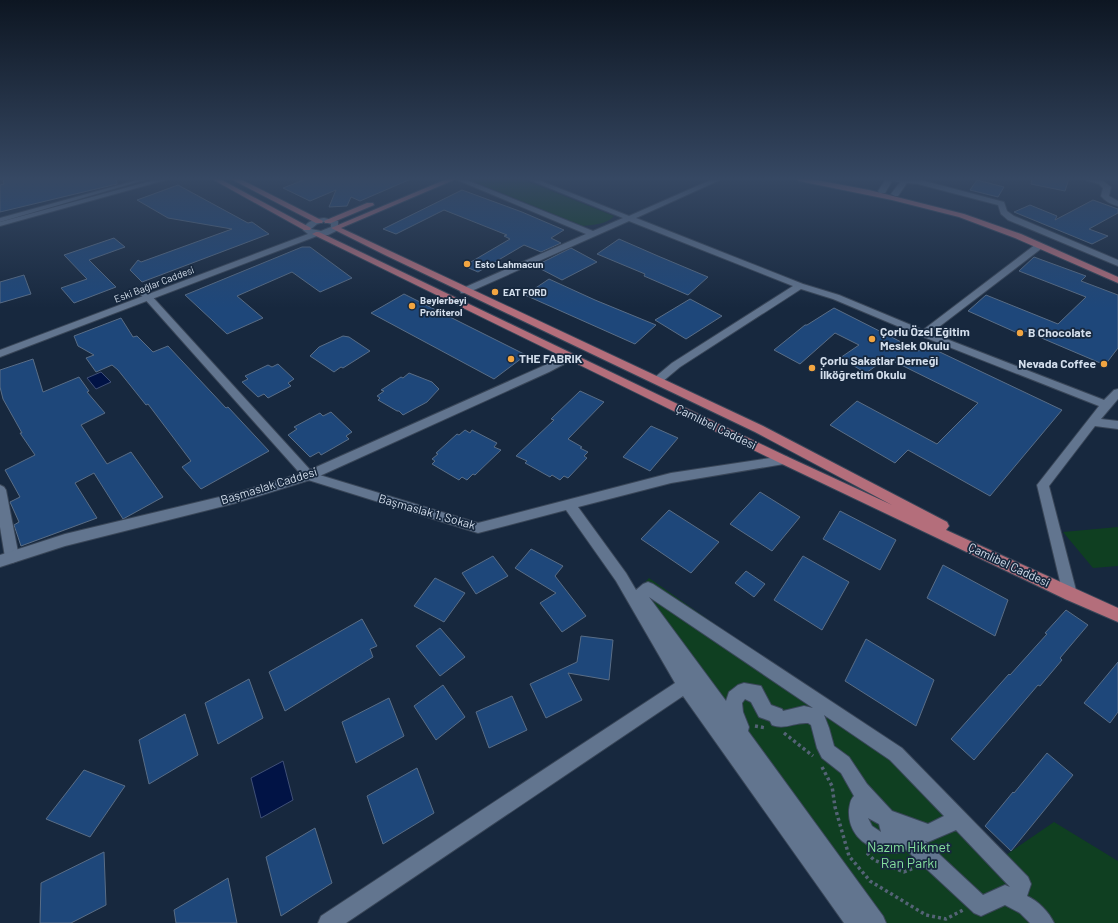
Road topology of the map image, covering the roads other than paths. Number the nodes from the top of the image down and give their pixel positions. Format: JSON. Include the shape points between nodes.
{"nodes":[{"id":1,"x":294,"y":222,"type":"edge"},
{"id":2,"x":316,"y":222,"type":"edge"},
{"id":3,"x":324,"y":222,"type":"edge"},
{"id":4,"x":336,"y":222,"type":"edge"},
{"id":5,"x":337,"y":222,"type":"edge"},
{"id":6,"x":563,"y":222,"type":"edge"},
{"id":7,"x":620,"y":222,"type":"edge"},
{"id":8,"x":639,"y":222,"type":"edge"},
{"id":9,"x":981,"y":222,"type":"edge"},
{"id":10,"x":996,"y":222,"type":"edge"},
{"id":11,"x":1021,"y":222,"type":"edge"},
{"id":12,"x":332,"y":224,"type":"junction"},
{"id":13,"x":310,"y":231,"type":"junction"},
{"id":14,"x":592,"y":234,"type":"junction"},
{"id":15,"x":1039,"y":246,"type":"junction"},
{"id":16,"x":1118,"y":263,"type":"edge"},
{"id":17,"x":1118,"y":273,"type":"edge"},
{"id":18,"x":1118,"y":280,"type":"edge"},
{"id":19,"x":800,"y":286,"type":"junction"},
{"id":20,"x":464,"y":291,"type":"junction"},
{"id":21,"x":147,"y":296,"type":"junction"},
{"id":22,"x":924,"y":334,"type":"junction"},
{"id":23,"x":0,"y":349,"type":"edge"},
{"id":24,"x":0,"y":354,"type":"edge"},
{"id":25,"x":570,"y":357,"type":"junction"},
{"id":26,"x":658,"y":380,"type":"junction"},
{"id":27,"x":1118,"y":393,"type":"edge"},
{"id":28,"x":1106,"y":405,"type":"junction"},
{"id":29,"x":1093,"y":422,"type":"junction"},
{"id":30,"x":1118,"y":425,"type":"edge"},
{"id":31,"x":784,"y":460,"type":"junction"},
{"id":32,"x":309,"y":476,"type":"junction"},
{"id":33,"x":0,"y":490,"type":"edge"},
{"id":34,"x":569,"y":505,"type":"junction"},
{"id":35,"x":6,"y":559,"type":"edge"},
{"id":36,"x":1070,"y":594,"type":"junction"},
{"id":37,"x":1118,"y":615,"type":"edge"},
{"id":38,"x":685,"y":685,"type":"junction"},
{"id":39,"x":738,"y":731,"type":"junction"},
{"id":40,"x":886,"y":818,"type":"junction"},
{"id":41,"x":959,"y":818,"type":"junction"},
{"id":42,"x":1016,"y":900,"type":"junction"},
{"id":43,"x":328,"y":923,"type":"edge"},
{"id":44,"x":856,"y":923,"type":"edge"},
{"id":45,"x":876,"y":923,"type":"edge"},
{"id":46,"x":1044,"y":923,"type":"edge"}],
"edges":[{"from":1,"to":13,"type":"main road","name":"Çamlıbel Caddesi"},
{"from":2,"to":13,"type":"street","via":[[310,224]]},
{"from":3,"to":12,"type":"street"},
{"from":4,"to":12,"type":"main road"},
{"from":5,"to":12,"type":"main road"},
{"from":6,"to":14,"type":"street"},
{"from":7,"to":14,"type":"street"},
{"from":8,"to":19,"type":"street"},
{"from":9,"to":15,"type":"main road"},
{"from":10,"to":17,"type":"main road"},
{"from":11,"to":16,"type":"street"},
{"from":12,"to":13,"type":"street","via":[[330,232]]},
{"from":12,"to":20,"type":"main road"},
{"from":13,"to":21,"type":"street","name":"Eski Bağlar Caddesi"},
{"from":13,"to":25,"type":"main road","name":"Çamlıbel Caddesi"},
{"from":14,"to":20,"type":"street"},
{"from":15,"to":18,"type":"main road"},
{"from":15,"to":22,"type":"street"},
{"from":19,"to":22,"type":"street","via":[[836,297]]},
{"from":19,"to":26,"type":"street","via":[[676,365]]},
{"from":20,"to":26,"type":"main road"},
{"from":21,"to":23,"type":"street","name":"Eski Bağlar Caddesi"},
{"from":21,"to":24,"type":"street","name":"Eski Bağlar Caddesi"},
{"from":21,"to":32,"type":"street"},
{"from":22,"to":28,"type":"street"},
{"from":25,"to":31,"type":"main road","name":"Çamlıbel Caddesi"},
{"from":25,"to":32,"type":"street","name":"Başmaslak Caddesi"},
{"from":26,"to":36,"type":"main road","via":[[787,443]]},
{"from":27,"to":28,"type":"street"},
{"from":28,"to":29,"type":"street"},
{"from":29,"to":30,"type":"street"},
{"from":29,"to":36,"type":"street","via":[[1043,485]]},
{"from":31,"to":34,"type":"street","name":"Başmaslak 1. Sokak","via":[[671,478]]},
{"from":31,"to":36,"type":"main road","name":"Çamlıbel Caddesi"},
{"from":32,"to":34,"type":"street","name":"Başmaslak 1. Sokak","via":[[478,528]]},
{"from":32,"to":35,"type":"street","name":"Başmaslak Caddesi","via":[[236,498],[64,540]]},
{"from":33,"to":35,"type":"street"},
{"from":34,"to":38,"type":"street","via":[[621,577]]},
{"from":36,"to":37,"type":"main road","name":"Çamlıbel Caddesi"},
{"from":38,"to":43,"type":"street"},
{"from":38,"to":44,"type":"street"},
{"from":39,"to":40,"type":"street","via":[[741,727],[734,708],[734,698],[744,691],[752,694],[755,692],[765,712],[776,715],[778,719],[784,720],[807,714],[813,717],[819,723],[828,753],[845,764],[858,787]]},
{"from":39,"to":41,"type":"street","via":[[640,596],[648,588],[896,754]]},
{"from":39,"to":45,"type":"street"},
{"from":40,"to":41,"type":"street","via":[[928,833]]},
{"from":40,"to":42,"type":"street","via":[[981,906],[1005,895]]},
{"from":41,"to":42,"type":"street","via":[[1021,884]]},
{"from":42,"to":46,"type":"street","via":[[1027,906]]}]}
